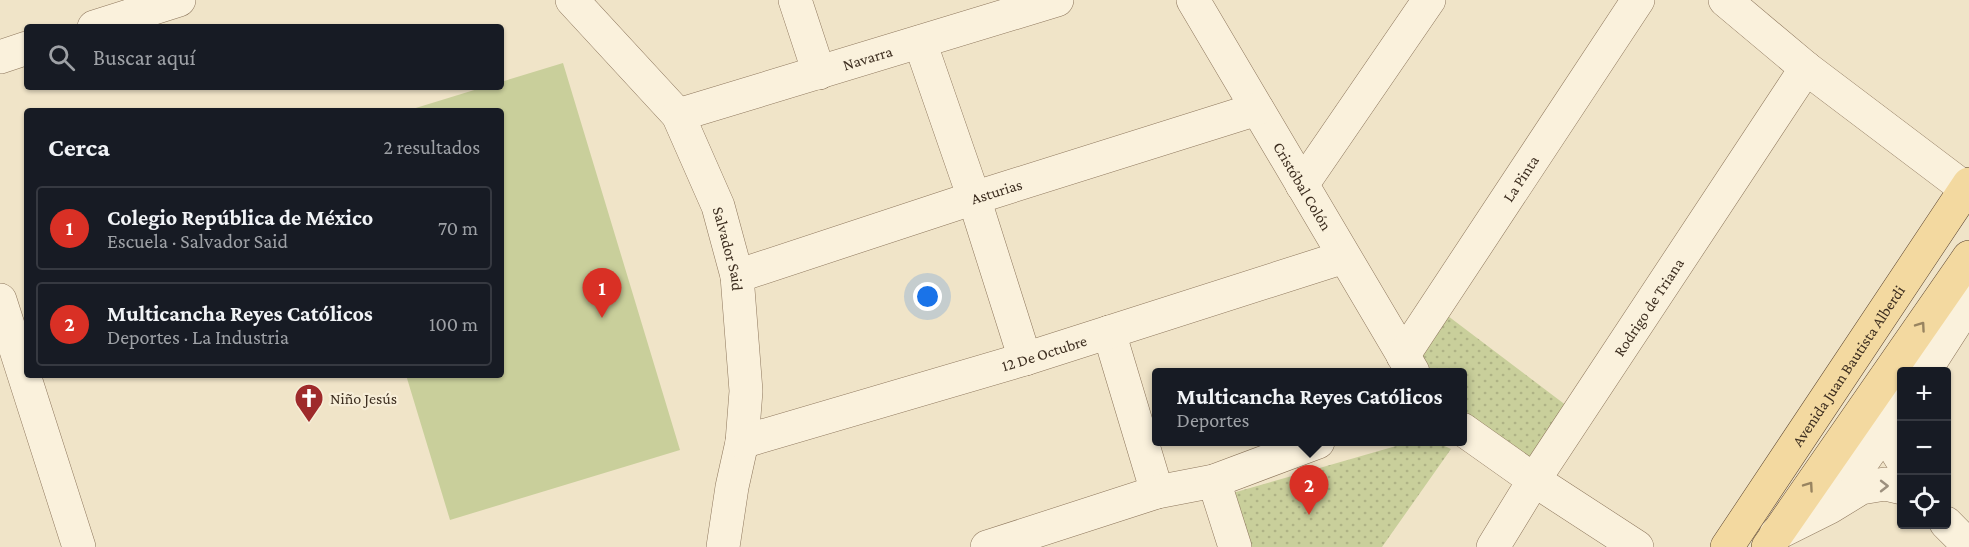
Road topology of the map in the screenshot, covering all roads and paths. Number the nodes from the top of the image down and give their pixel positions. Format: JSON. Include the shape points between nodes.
{"nodes":[{"id":1,"x":179,"y":0,"type":"edge"},
{"id":2,"x":572,"y":0,"type":"edge"},
{"id":3,"x":795,"y":0,"type":"edge"},
{"id":4,"x":1058,"y":0,"type":"edge"},
{"id":5,"x":1429,"y":0,"type":"edge"},
{"id":6,"x":1638,"y":0,"type":"edge"},
{"id":7,"x":1725,"y":0,"type":"edge"},
{"id":8,"x":1208,"y":8,"type":"edge"},
{"id":9,"x":995,"y":9,"type":"edge"},
{"id":10,"x":103,"y":24,"type":"edge"},
{"id":11,"x":920,"y":42,"type":"junction"},
{"id":12,"x":24,"y":49,"type":"edge"},
{"id":13,"x":0,"y":57,"type":"edge"},
{"id":14,"x":1806,"y":68,"type":"junction"},
{"id":15,"x":819,"y":73,"type":"junction"},
{"id":16,"x":1257,"y":109,"type":"junction"},
{"id":17,"x":678,"y":115,"type":"junction"},
{"id":18,"x":1963,"y":184,"type":"edge"},
{"id":19,"x":1302,"y":185,"type":"junction"},
{"id":20,"x":974,"y":198,"type":"junction"},
{"id":21,"x":1344,"y":257,"type":"junction"},
{"id":22,"x":1969,"y":257,"type":"edge"},
{"id":23,"x":737,"y":276,"type":"junction"},
{"id":24,"x":0,"y":300,"type":"edge"},
{"id":25,"x":1969,"y":302,"type":"edge"},
{"id":26,"x":1109,"y":332,"type":"junction"},
{"id":27,"x":1025,"y":358,"type":"junction"},
{"id":28,"x":1408,"y":364,"type":"edge"},
{"id":29,"x":1927,"y":367,"type":"edge"},
{"id":30,"x":24,"y":375,"type":"edge"},
{"id":31,"x":25,"y":378,"type":"edge"},
{"id":32,"x":1897,"y":412,"type":"edge"},
{"id":33,"x":1467,"y":433,"type":"edge"},
{"id":34,"x":742,"y":442,"type":"junction"},
{"id":35,"x":1305,"y":446,"type":"edge"},
{"id":36,"x":1897,"y":452,"type":"edge"},
{"id":37,"x":1534,"y":480,"type":"junction"},
{"id":38,"x":1214,"y":481,"type":"junction"},
{"id":39,"x":1897,"y":487,"type":"edge"},
{"id":40,"x":1157,"y":492,"type":"junction"},
{"id":41,"x":1830,"y":507,"type":"junction"},
{"id":42,"x":1951,"y":527,"type":"edge"},
{"id":43,"x":1735,"y":535,"type":"edge"},
{"id":44,"x":1770,"y":544,"type":"edge"},
{"id":45,"x":1969,"y":546,"type":"edge"},
{"id":46,"x":79,"y":547,"type":"edge"},
{"id":47,"x":723,"y":547,"type":"edge"},
{"id":48,"x":987,"y":547,"type":"edge"},
{"id":49,"x":1235,"y":547,"type":"edge"},
{"id":50,"x":1493,"y":547,"type":"edge"},
{"id":51,"x":1637,"y":547,"type":"edge"}],
"edges":[{"from":1,"to":10,"type":"street"},
{"from":2,"to":17,"type":"street","name":"Salvador Said"},
{"from":3,"to":15,"type":"street"},
{"from":4,"to":9,"type":"street","name":"Navarra"},
{"from":5,"to":19,"type":"street"},
{"from":6,"to":28,"type":"street","name":"La Pinta"},
{"from":7,"to":14,"type":"street"},
{"from":8,"to":16,"type":"street","name":"Cristóbal Colón"},
{"from":9,"to":11,"type":"street","name":"Navarra"},
{"from":11,"to":15,"type":"street","name":"Navarra"},
{"from":11,"to":20,"type":"street"},
{"from":12,"to":13,"type":"street"},
{"from":14,"to":18,"type":"street"},
{"from":14,"to":37,"type":"street","name":"Rodrigo de Triana"},
{"from":15,"to":17,"type":"street","name":"Navarra"},
{"from":16,"to":19,"type":"street","name":"Cristóbal Colón"},
{"from":16,"to":20,"type":"street","name":"Asturias"},
{"from":17,"to":23,"type":"street","name":"Salvador Said","via":[[718,206]]},
{"from":18,"to":43,"type":"main road","name":"Avenida Juan Bautista Alberdi"},
{"from":19,"to":21,"type":"street","name":"Cristóbal Colón"},
{"from":20,"to":23,"type":"street","name":"Asturias"},
{"from":20,"to":27,"type":"street"},
{"from":21,"to":26,"type":"street","name":"12 De Octubre"},
{"from":21,"to":28,"type":"street","name":"Cristóbal Colón"},
{"from":44,"to":22,"type":"main road","one_way":true},
{"from":23,"to":34,"type":"street","name":"Salvador Said","via":[[746,391]]},
{"from":24,"to":30,"type":"street"},
{"from":25,"to":29,"type":"street"},
{"from":26,"to":27,"type":"street","name":"12 De Octubre"},
{"from":26,"to":40,"type":"street"},
{"from":27,"to":34,"type":"street","name":"12 De Octubre"},
{"from":31,"to":46,"type":"street"},
{"from":32,"to":36,"type":"street"},
{"from":32,"to":41,"type":"street"},
{"from":33,"to":37,"type":"street"},
{"from":34,"to":47,"type":"street","name":"Salvador Said"},
{"from":35,"to":38,"type":"street"},
{"from":37,"to":50,"type":"street","name":"Rodrigo de Triana"},
{"from":37,"to":51,"type":"street"},
{"from":38,"to":40,"type":"street"},
{"from":38,"to":49,"type":"street"},
{"from":41,"to":39,"type":"street","one_way":true,"via":[[1861,488],[1885,484]]},
{"from":40,"to":48,"type":"street"},
{"from":41,"to":44,"type":"street"},
{"from":42,"to":45,"type":"street"}]}
